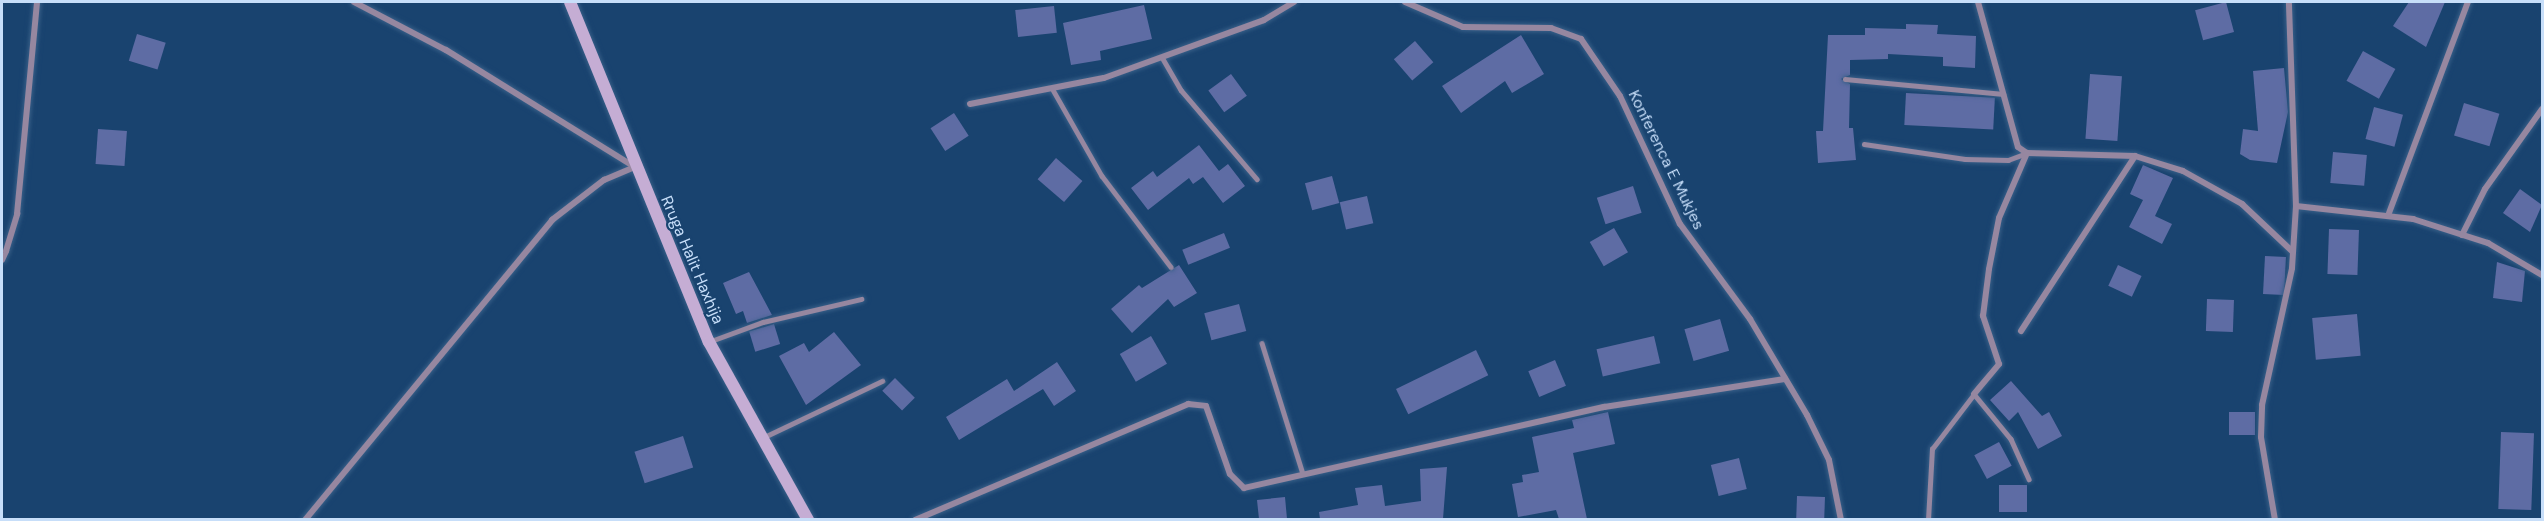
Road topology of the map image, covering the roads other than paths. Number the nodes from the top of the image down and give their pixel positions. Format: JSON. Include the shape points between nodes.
{"nodes":[{"id":1,"x":37,"y":2,"type":"edge"},
{"id":2,"x":354,"y":2,"type":"edge"},
{"id":3,"x":570,"y":2,"type":"edge"},
{"id":4,"x":1294,"y":2,"type":"edge"},
{"id":5,"x":1405,"y":2,"type":"edge"},
{"id":6,"x":1978,"y":2,"type":"edge"},
{"id":7,"x":2289,"y":2,"type":"edge"},
{"id":8,"x":2468,"y":2,"type":"edge"},
{"id":9,"x":1162,"y":57,"type":"junction"},
{"id":10,"x":1845,"y":79,"type":"dead end"},
{"id":11,"x":1052,"y":88,"type":"junction"},
{"id":12,"x":2003,"y":94,"type":"junction"},
{"id":13,"x":970,"y":104,"type":"dead end"},
{"id":14,"x":2542,"y":109,"type":"edge"},
{"id":15,"x":1864,"y":144,"type":"dead end"},
{"id":16,"x":2027,"y":153,"type":"junction"},
{"id":17,"x":2134,"y":156,"type":"junction"},
{"id":18,"x":635,"y":167,"type":"junction"},
{"id":19,"x":1257,"y":179,"type":"dead end"},
{"id":20,"x":2296,"y":206,"type":"junction"},
{"id":21,"x":2389,"y":213,"type":"junction"},
{"id":22,"x":2462,"y":235,"type":"junction"},
{"id":23,"x":6,"y":251,"type":"joint"},
{"id":24,"x":2293,"y":252,"type":"junction"},
{"id":25,"x":2,"y":260,"type":"edge"},
{"id":26,"x":2542,"y":263,"type":"edge"},
{"id":27,"x":1171,"y":267,"type":"dead end"},
{"id":28,"x":2540,"y":273,"type":"edge"},
{"id":29,"x":861,"y":298,"type":"dead end"},
{"id":30,"x":2021,"y":331,"type":"dead end"},
{"id":31,"x":709,"y":342,"type":"junction"},
{"id":32,"x":1262,"y":343,"type":"dead end"},
{"id":33,"x":1785,"y":379,"type":"junction"},
{"id":34,"x":882,"y":381,"type":"dead end"},
{"id":35,"x":1974,"y":394,"type":"junction"},
{"id":36,"x":760,"y":439,"type":"junction"},
{"id":37,"x":1303,"y":474,"type":"junction"},
{"id":38,"x":2029,"y":479,"type":"dead end"},
{"id":39,"x":305,"y":519,"type":"edge"},
{"id":40,"x":808,"y":519,"type":"edge"},
{"id":41,"x":915,"y":519,"type":"edge"},
{"id":42,"x":1841,"y":519,"type":"edge"},
{"id":43,"x":1928,"y":519,"type":"edge"},
{"id":44,"x":2275,"y":519,"type":"edge"}],
"edges":[{"from":1,"to":23,"type":"street","via":[[17,214]]},
{"from":2,"to":18,"type":"street"},
{"from":3,"to":18,"type":"street","name":"Rruga Halit Haxhija"},
{"from":4,"to":9,"type":"street","via":[[1264,20]]},
{"from":5,"to":33,"type":"street","name":"Konferenca E Mukjes","via":[[1463,27],[1551,28],[1581,39],[1620,96],[1680,224],[1750,319]]},
{"from":6,"to":12,"type":"street"},
{"from":7,"to":20,"type":"street"},
{"from":8,"to":21,"type":"street"},
{"from":9,"to":11,"type":"street"},
{"from":9,"to":19,"type":"lane","via":[[1182,90]]},
{"from":10,"to":12,"type":"lane"},
{"from":11,"to":13,"type":"street"},
{"from":11,"to":27,"type":"lane","via":[[1102,176]]},
{"from":12,"to":16,"type":"street","via":[[2014,141]]},
{"from":14,"to":22,"type":"street","via":[[2485,189]]},
{"from":15,"to":16,"type":"lane","via":[[1965,159],[2008,159]]},
{"from":16,"to":17,"type":"street"},
{"from":16,"to":35,"type":"street","via":[[1999,218],[1989,268],[1983,316],[1999,364]]},
{"from":17,"to":24,"type":"street","via":[[2217,187]]},
{"from":17,"to":30,"type":"street"},
{"from":18,"to":31,"type":"street","name":"Rruga Halit Haxhija"},
{"from":18,"to":39,"type":"street","via":[[604,180],[552,220]]},
{"from":20,"to":21,"type":"street"},
{"from":20,"to":24,"type":"street"},
{"from":21,"to":22,"type":"street"},
{"from":22,"to":28,"type":"street"},
{"from":23,"to":25,"type":"lane"},
{"from":24,"to":44,"type":"street","via":[[2262,405],[2264,465]]},
{"from":26,"to":28,"type":"street"},
{"from":29,"to":31,"type":"lane","via":[[763,321]]},
{"from":31,"to":36,"type":"street","name":"Rruga Halit Haxhija"},
{"from":32,"to":37,"type":"lane"},
{"from":33,"to":37,"type":"street","via":[[1604,407]]},
{"from":33,"to":42,"type":"street","name":"Konferenca E Mukjes","via":[[1829,460]]},
{"from":34,"to":36,"type":"lane"},
{"from":35,"to":38,"type":"lane","via":[[2011,439]]},
{"from":35,"to":43,"type":"lane","via":[[1932,449]]},
{"from":36,"to":40,"type":"street","name":"Rruga Halit Haxhija"},
{"from":37,"to":41,"type":"street","via":[[1244,488],[1235,483],[1206,406],[1188,404]]}]}
